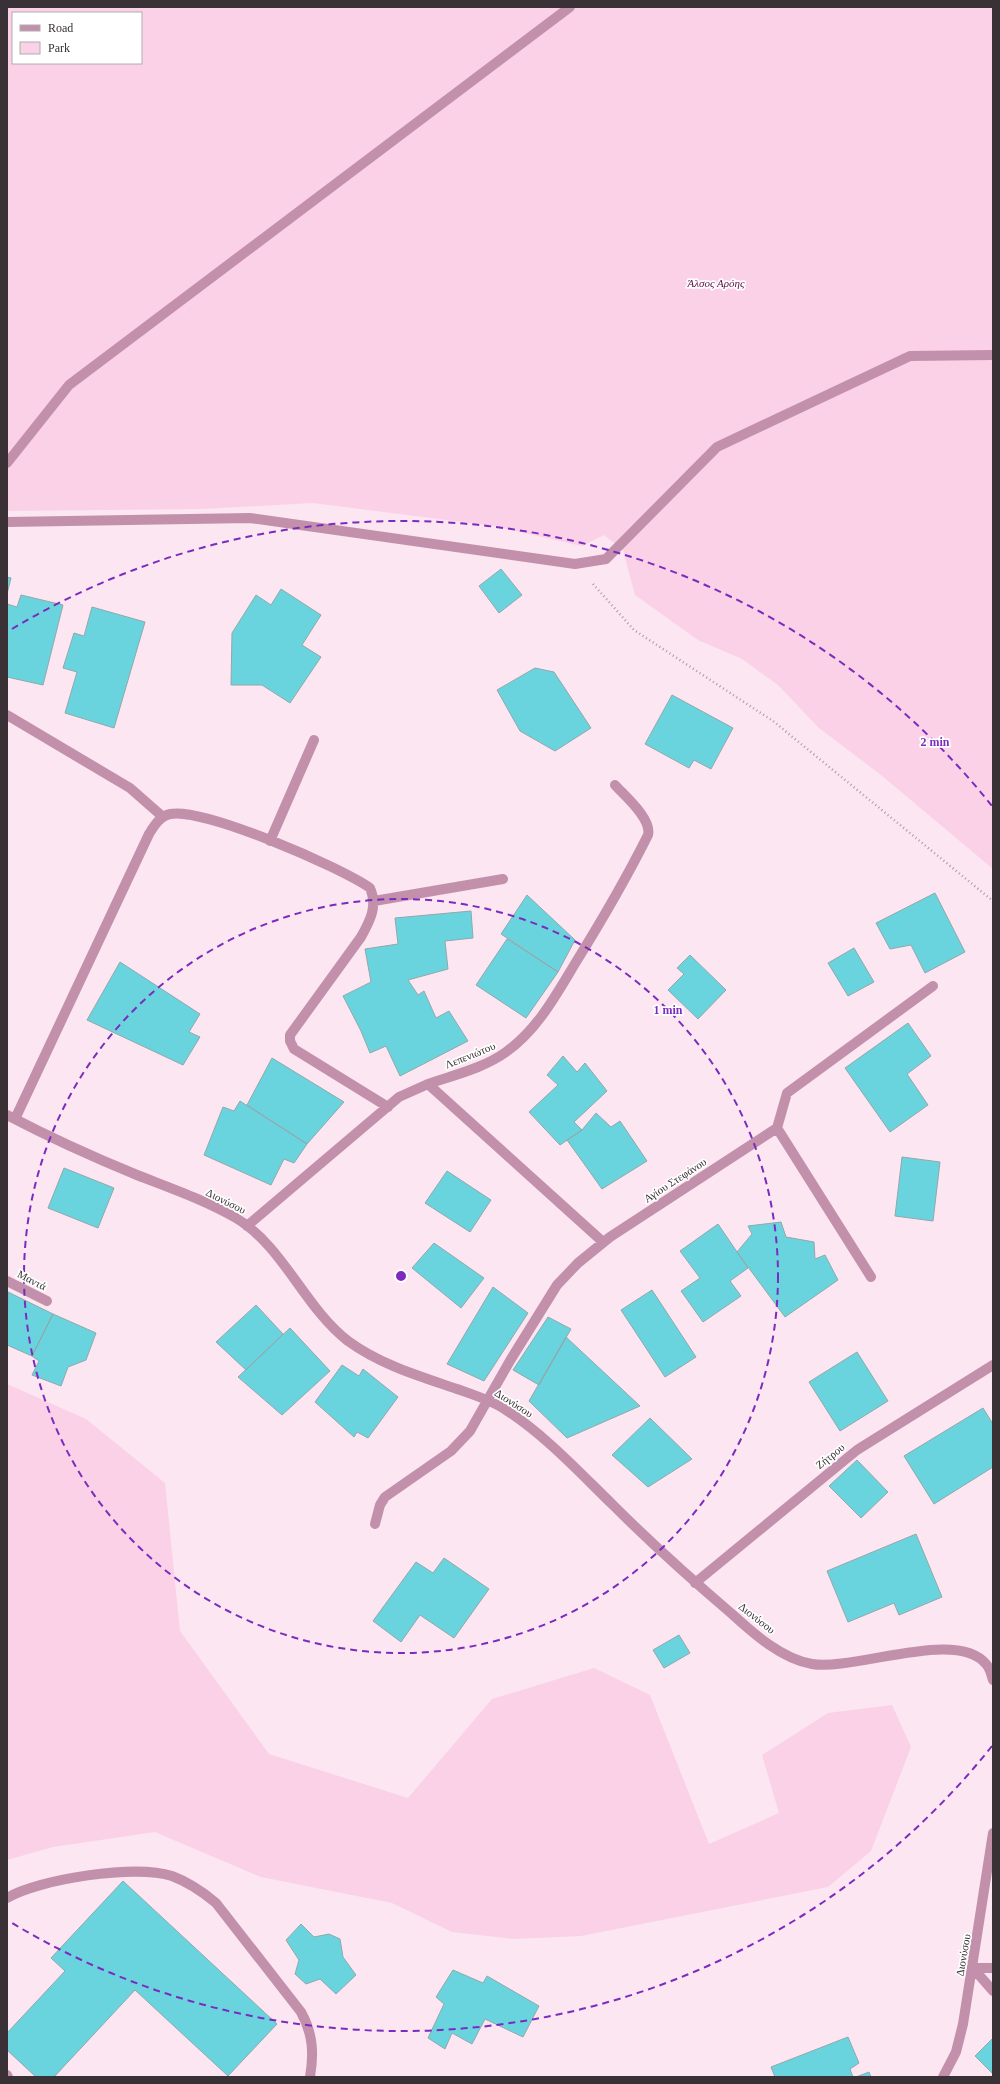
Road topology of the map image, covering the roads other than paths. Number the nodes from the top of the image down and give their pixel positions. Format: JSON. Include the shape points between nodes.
{"nodes":[{"id":1,"x":570,"y":7,"type":"edge"},
{"id":2,"x":993,"y":355,"type":"edge"},
{"id":3,"x":7,"y":463,"type":"edge"},
{"id":4,"x":7,"y":522,"type":"edge"},
{"id":5,"x":7,"y":715,"type":"edge"},
{"id":6,"x":314,"y":740,"type":"dead end"},
{"id":7,"x":615,"y":785,"type":"dead end"},
{"id":8,"x":163,"y":817,"type":"junction"},
{"id":9,"x":270,"y":841,"type":"junction"},
{"id":10,"x":503,"y":879,"type":"dead end"},
{"id":11,"x":374,"y":901,"type":"junction"},
{"id":12,"x":933,"y":986,"type":"dead end"},
{"id":13,"x":428,"y":1084,"type":"junction"},
{"id":14,"x":388,"y":1107,"type":"junction"},
{"id":15,"x":11,"y":1117,"type":"edge"},
{"id":16,"x":777,"y":1128,"type":"junction"},
{"id":17,"x":247,"y":1226,"type":"junction"},
{"id":18,"x":603,"y":1242,"type":"junction"},
{"id":19,"x":871,"y":1277,"type":"dead end"},
{"id":20,"x":7,"y":1281,"type":"edge"},
{"id":21,"x":47,"y":1301,"type":"dead end"},
{"id":22,"x":993,"y":1365,"type":"edge"},
{"id":23,"x":488,"y":1399,"type":"junction"},
{"id":24,"x":375,"y":1524,"type":"dead end"},
{"id":25,"x":695,"y":1583,"type":"junction"},
{"id":26,"x":993,"y":1680,"type":"edge"},
{"id":27,"x":993,"y":1833,"type":"edge"},
{"id":28,"x":7,"y":1898,"type":"edge"},
{"id":29,"x":973,"y":1968,"type":"junction"},
{"id":30,"x":993,"y":1968,"type":"edge"},
{"id":31,"x":993,"y":1991,"type":"edge"},
{"id":32,"x":310,"y":2077,"type":"edge"},
{"id":33,"x":943,"y":2077,"type":"edge"}],
"edges":[{"from":1,"to":3,"type":"street","via":[[69,385]]},
{"from":2,"to":4,"type":"street","via":[[910,356],[717,447],[606,560],[575,564],[250,518]]},
{"from":5,"to":8,"type":"street","via":[[130,788]]},
{"from":6,"to":9,"type":"street"},
{"from":7,"to":13,"type":"street","name":"Λεπενιώτου","via":[[646,821],[648,835],[602,920],[546,1011],[536,1025],[505,1053],[480,1066]]},
{"from":8,"to":9,"type":"street","via":[[178,813],[205,818]]},
{"from":8,"to":15,"type":"street","via":[[149,834]]},
{"from":9,"to":11,"type":"street","via":[[357,879],[370,888]]},
{"from":10,"to":11,"type":"street"},
{"from":11,"to":14,"type":"street","via":[[369,922],[361,937],[290,1035],[290,1041],[294,1048]]},
{"from":12,"to":16,"type":"street","via":[[787,1093]]},
{"from":13,"to":14,"type":"street","name":"Λεπενιώτου","via":[[404,1094]]},
{"from":13,"to":18,"type":"street"},
{"from":14,"to":17,"type":"street","name":"Λεπενιώτου"},
{"from":15,"to":17,"type":"street","name":"Διονύσου","via":[[80,1151],[202,1202]]},
{"from":16,"to":18,"type":"street","name":"Αγίου Στεφάνου"},
{"from":16,"to":19,"type":"street"},
{"from":17,"to":23,"type":"street","name":"Διονύσου","via":[[263,1241],[323,1318],[349,1341],[378,1360]]},
{"from":18,"to":23,"type":"street","name":"Αγίου Στεφάνου","via":[[557,1285]]},
{"from":20,"to":21,"type":"street","name":"Μαντά"},
{"from":22,"to":25,"type":"street","name":"Ζήτρου","via":[[857,1450]]},
{"from":23,"to":24,"type":"street","name":"Αγίου Στεφάνου","via":[[470,1431],[459,1443],[385,1497]]},
{"from":23,"to":25,"type":"street","name":"Διονύσου","via":[[522,1421],[557,1451]]},
{"from":25,"to":26,"type":"street","name":"Διονύσου","via":[[763,1639],[801,1662],[835,1665],[907,1652],[961,1650],[984,1661]]},
{"from":27,"to":29,"type":"street","name":"Διονύσου"},
{"from":28,"to":32,"type":"street","via":[[48,1883],[125,1872],[172,1876],[202,1892],[223,1912],[301,2012],[308,2025],[313,2046]]},
{"from":29,"to":30,"type":"street"},
{"from":29,"to":31,"type":"street"},
{"from":29,"to":33,"type":"street","name":"Διονύσου","via":[[960,2039]]}]}
